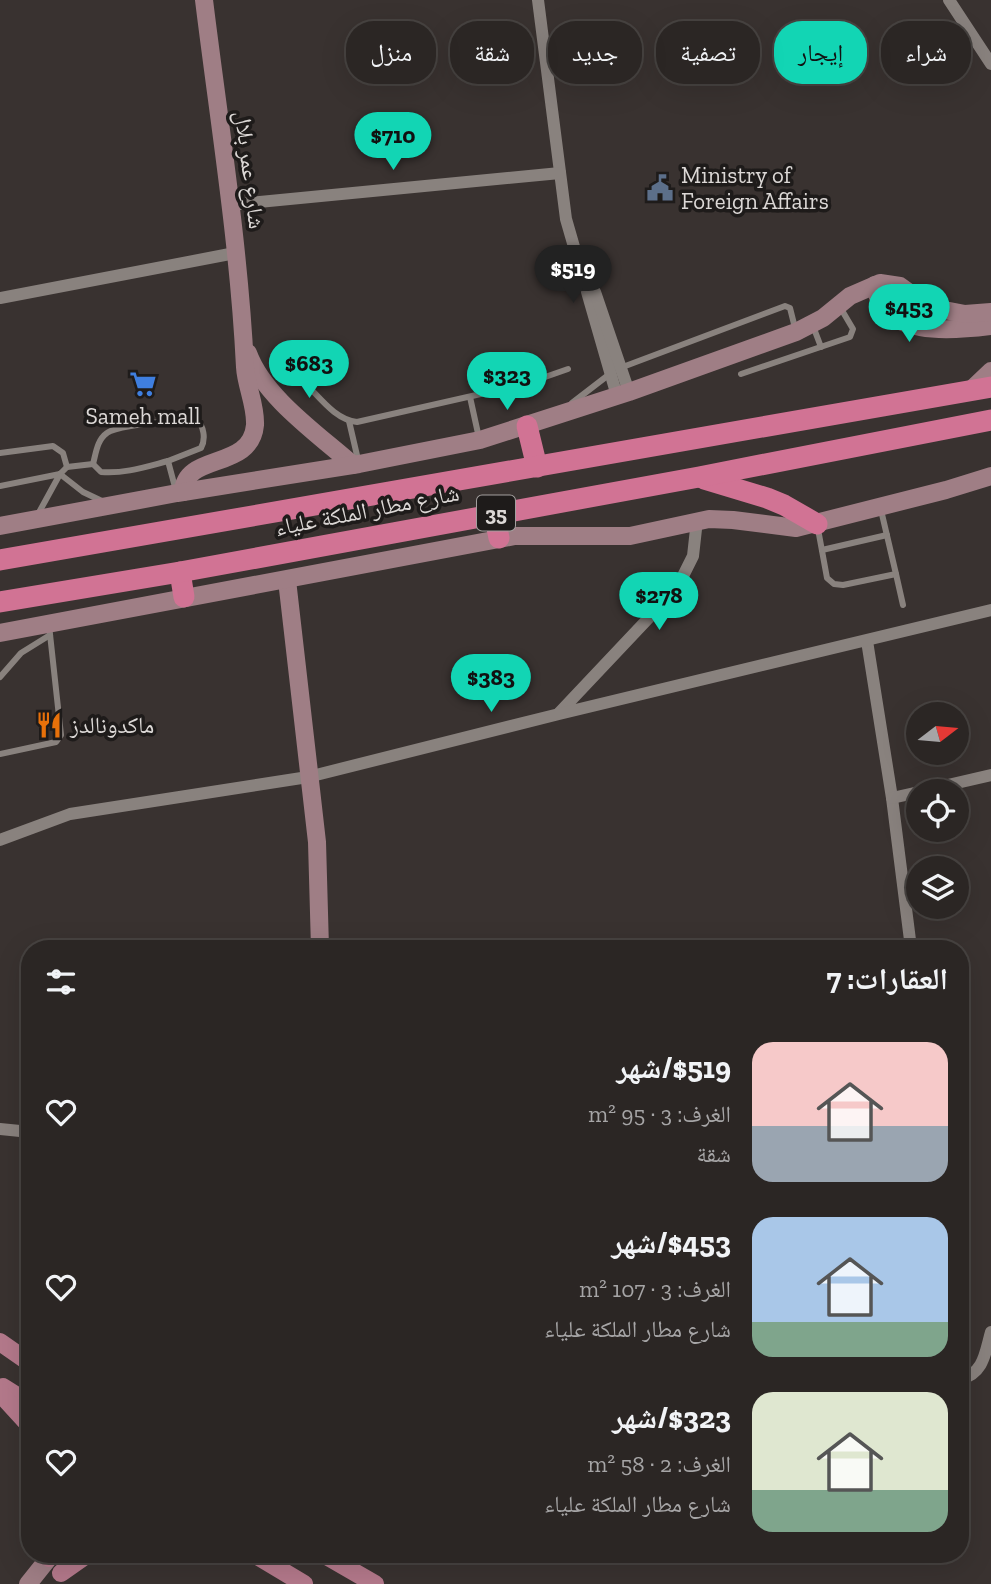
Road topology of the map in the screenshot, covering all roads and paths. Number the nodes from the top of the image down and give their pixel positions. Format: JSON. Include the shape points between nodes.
{"nodes":[{"id":1,"x":204,"y":0,"type":"edge"},
{"id":2,"x":538,"y":0,"type":"edge"},
{"id":3,"x":949,"y":0,"type":"edge"},
{"id":4,"x":991,"y":64,"type":"edge"},
{"id":5,"x":560,"y":173,"type":"junction"},
{"id":6,"x":229,"y":205,"type":"junction"},
{"id":7,"x":236,"y":253,"type":"junction"},
{"id":8,"x":874,"y":285,"type":"junction"},
{"id":9,"x":0,"y":298,"type":"edge"},
{"id":10,"x":839,"y":305,"type":"junction"},
{"id":11,"x":991,"y":312,"type":"edge"},
{"id":12,"x":991,"y":326,"type":"edge"},
{"id":13,"x":804,"y":329,"type":"junction"},
{"id":14,"x":245,"y":347,"type":"junction"},
{"id":15,"x":821,"y":348,"type":"junction"},
{"id":16,"x":568,"y":369,"type":"dead end"},
{"id":17,"x":616,"y":371,"type":"junction"},
{"id":18,"x":991,"y":371,"type":"edge"},
{"id":19,"x":741,"y":374,"type":"dead end"},
{"id":20,"x":306,"y":384,"type":"dead end"},
{"id":21,"x":981,"y":388,"type":"edge"},
{"id":22,"x":623,"y":394,"type":"junction"},
{"id":23,"x":470,"y":397,"type":"junction"},
{"id":24,"x":554,"y":417,"type":"junction"},
{"id":25,"x":349,"y":421,"type":"junction"},
{"id":26,"x":991,"y":421,"type":"edge"},
{"id":27,"x":527,"y":426,"type":"junction"},
{"id":28,"x":480,"y":440,"type":"junction"},
{"id":29,"x":0,"y":453,"type":"edge"},
{"id":30,"x":168,"y":461,"type":"junction"},
{"id":31,"x":93,"y":464,"type":"junction"},
{"id":32,"x":356,"y":464,"type":"junction"},
{"id":33,"x":67,"y":467,"type":"junction"},
{"id":34,"x":537,"y":467,"type":"junction"},
{"id":35,"x":60,"y":474,"type":"junction"},
{"id":36,"x":991,"y":475,"type":"edge"},
{"id":37,"x":699,"y":477,"type":"junction"},
{"id":38,"x":0,"y":485,"type":"edge"},
{"id":39,"x":180,"y":492,"type":"junction"},
{"id":40,"x":110,"y":505,"type":"junction"},
{"id":41,"x":881,"y":507,"type":"junction"},
{"id":42,"x":494,"y":513,"type":"junction"},
{"id":43,"x":35,"y":519,"type":"junction"},
{"id":44,"x":697,"y":520,"type":"junction"},
{"id":45,"x":817,"y":524,"type":"junction"},
{"id":46,"x":0,"y":526,"type":"edge"},
{"id":47,"x":887,"y":535,"type":"junction"},
{"id":48,"x":499,"y":538,"type":"junction"},
{"id":49,"x":822,"y":550,"type":"junction"},
{"id":50,"x":0,"y":560,"type":"edge"},
{"id":51,"x":180,"y":572,"type":"junction"},
{"id":52,"x":896,"y":574,"type":"junction"},
{"id":53,"x":286,"y":580,"type":"junction"},
{"id":54,"x":184,"y":597,"type":"junction"},
{"id":55,"x":0,"y":602,"type":"edge"},
{"id":56,"x":904,"y":605,"type":"dead end"},
{"id":57,"x":991,"y":610,"type":"edge"},
{"id":58,"x":49,"y":629,"type":"junction"},
{"id":59,"x":0,"y":633,"type":"edge"},
{"id":60,"x":867,"y":641,"type":"junction"},
{"id":61,"x":0,"y":677,"type":"edge"},
{"id":62,"x":559,"y":714,"type":"junction"},
{"id":63,"x":0,"y":754,"type":"edge"},
{"id":64,"x":991,"y":775,"type":"edge"},
{"id":65,"x":309,"y":777,"type":"junction"},
{"id":66,"x":969,"y":780,"type":"edge"},
{"id":67,"x":906,"y":794,"type":"edge"},
{"id":68,"x":892,"y":798,"type":"junction"},
{"id":69,"x":0,"y":840,"type":"edge"},
{"id":70,"x":320,"y":940,"type":"edge"},
{"id":71,"x":910,"y":940,"type":"edge"},
{"id":72,"x":0,"y":1129,"type":"edge"},
{"id":73,"x":21,"y":1131,"type":"edge"},
{"id":74,"x":991,"y":1332,"type":"edge"},
{"id":75,"x":0,"y":1342,"type":"edge"},
{"id":76,"x":21,"y":1357,"type":"edge"},
{"id":77,"x":969,"y":1377,"type":"edge"},
{"id":78,"x":0,"y":1385,"type":"edge"},
{"id":79,"x":0,"y":1393,"type":"edge"},
{"id":80,"x":21,"y":1398,"type":"edge"},
{"id":81,"x":21,"y":1416,"type":"edge"},
{"id":82,"x":45,"y":1563,"type":"edge"},
{"id":83,"x":69,"y":1563,"type":"edge"},
{"id":84,"x":76,"y":1563,"type":"edge"},
{"id":85,"x":264,"y":1563,"type":"edge"},
{"id":86,"x":267,"y":1563,"type":"edge"},
{"id":87,"x":339,"y":1563,"type":"edge"},
{"id":88,"x":271,"y":1566,"type":"junction"},
{"id":89,"x":57,"y":1578,"type":"edge"},
{"id":90,"x":28,"y":1584,"type":"edge"},
{"id":91,"x":304,"y":1584,"type":"edge"},
{"id":92,"x":375,"y":1584,"type":"edge"}],
"edges":[{"from":1,"to":6,"type":"street","name":"شارع عمر بلال"},
{"from":2,"to":5,"type":"street"},
{"from":3,"to":4,"type":"street"},
{"from":5,"to":6,"type":"street"},
{"from":5,"to":17,"type":"street","via":[[566,219]]},
{"from":6,"to":7,"type":"street","name":"شارع عمر بلال"},
{"from":7,"to":9,"type":"street"},
{"from":7,"to":14,"type":"street","name":"شارع عمر بلال"},
{"from":8,"to":10,"type":"street"},
{"from":8,"to":11,"type":"street","via":[[900,286],[939,309]]},
{"from":8,"to":12,"type":"street","via":[[883,309],[901,322],[934,327]]},
{"from":10,"to":13,"type":"street"},
{"from":10,"to":15,"type":"lane","via":[[852,334]]},
{"from":13,"to":15,"type":"lane"},
{"from":13,"to":17,"type":"lane","via":[[785,306]]},
{"from":13,"to":22,"type":"street"},
{"from":14,"to":32,"type":"street","name":"شارع عمر بلال","via":[[270,391]]},
{"from":14,"to":39,"type":"street","name":"شارع عمر بلال","via":[[253,434],[240,452],[190,473]]},
{"from":15,"to":19,"type":"lane"},
{"from":16,"to":23,"type":"lane","via":[[540,381]]},
{"from":17,"to":22,"type":"street"},
{"from":17,"to":24,"type":"lane"},
{"from":18,"to":21,"type":"street"},
{"from":20,"to":25,"type":"lane"},
{"from":21,"to":34,"type":"highway","name":"شارع مطار الملكة علياء","number":"35"},
{"from":22,"to":24,"type":"street"},
{"from":23,"to":25,"type":"lane"},
{"from":23,"to":28,"type":"lane"},
{"from":24,"to":27,"type":"street"},
{"from":25,"to":32,"type":"lane"},
{"from":26,"to":37,"type":"highway","name":"شارع مطار الملكة علياء","number":"35"},
{"from":27,"to":28,"type":"street"},
{"from":27,"to":34,"type":"highway"},
{"from":28,"to":32,"type":"street"},
{"from":29,"to":33,"type":"lane","via":[[53,446],[62,453]]},
{"from":30,"to":31,"type":"lane","via":[[111,473],[101,472]]},
{"from":30,"to":31,"type":"lane","via":[[201,448],[204,439],[196,418],[108,432],[99,442]]},
{"from":30,"to":39,"type":"lane"},
{"from":31,"to":33,"type":"lane"},
{"from":32,"to":39,"type":"street"},
{"from":33,"to":35,"type":"lane"},
{"from":34,"to":50,"type":"highway","name":"شارع مطار الملكة علياء","number":"35"},
{"from":35,"to":38,"type":"lane"},
{"from":35,"to":40,"type":"lane"},
{"from":35,"to":43,"type":"lane"},
{"from":36,"to":41,"type":"street"},
{"from":37,"to":42,"type":"highway","name":"شارع مطار الملكة علياء","number":"35"},
{"from":37,"to":45,"type":"highway","via":[[785,505]]},
{"from":39,"to":40,"type":"street"},
{"from":40,"to":43,"type":"street"},
{"from":41,"to":45,"type":"street"},
{"from":41,"to":47,"type":"lane"},
{"from":42,"to":48,"type":"highway"},
{"from":42,"to":51,"type":"highway","name":"شارع مطار الملكة علياء","number":"35"},
{"from":43,"to":46,"type":"street"},
{"from":44,"to":45,"type":"street","via":[[786,528]]},
{"from":44,"to":48,"type":"street","via":[[630,536]]},
{"from":44,"to":62,"type":"street","via":[[693,556],[677,588]]},
{"from":45,"to":49,"type":"lane"},
{"from":47,"to":49,"type":"lane"},
{"from":47,"to":52,"type":"lane"},
{"from":48,"to":53,"type":"street"},
{"from":49,"to":52,"type":"lane","via":[[827,578],[834,584]]},
{"from":51,"to":54,"type":"highway"},
{"from":51,"to":55,"type":"highway","name":"شارع مطار الملكة علياء","number":"35"},
{"from":52,"to":56,"type":"lane"},
{"from":53,"to":54,"type":"street"},
{"from":53,"to":65,"type":"street"},
{"from":54,"to":58,"type":"street"},
{"from":57,"to":60,"type":"street"},
{"from":58,"to":59,"type":"street"},
{"from":58,"to":61,"type":"lane"},
{"from":58,"to":63,"type":"lane","via":[[61,735],[56,742]]},
{"from":60,"to":62,"type":"street"},
{"from":60,"to":68,"type":"street"},
{"from":62,"to":65,"type":"street"},
{"from":64,"to":66,"type":"street"},
{"from":65,"to":69,"type":"street","via":[[84,811]]},
{"from":65,"to":70,"type":"street","via":[[317,842]]},
{"from":67,"to":68,"type":"street"},
{"from":68,"to":71,"type":"street"},
{"from":72,"to":73,"type":"street"},
{"from":74,"to":77,"type":"street","via":[[982,1363]]},
{"from":75,"to":76,"type":"main road"},
{"from":78,"to":80,"type":"main road"},
{"from":79,"to":81,"type":"main road"},
{"from":82,"to":90,"type":"street"},
{"from":83,"to":89,"type":"street"},
{"from":84,"to":89,"type":"main road"},
{"from":85,"to":88,"type":"main road"},
{"from":86,"to":88,"type":"main road"},
{"from":87,"to":92,"type":"main road"},
{"from":88,"to":91,"type":"main road"}]}
